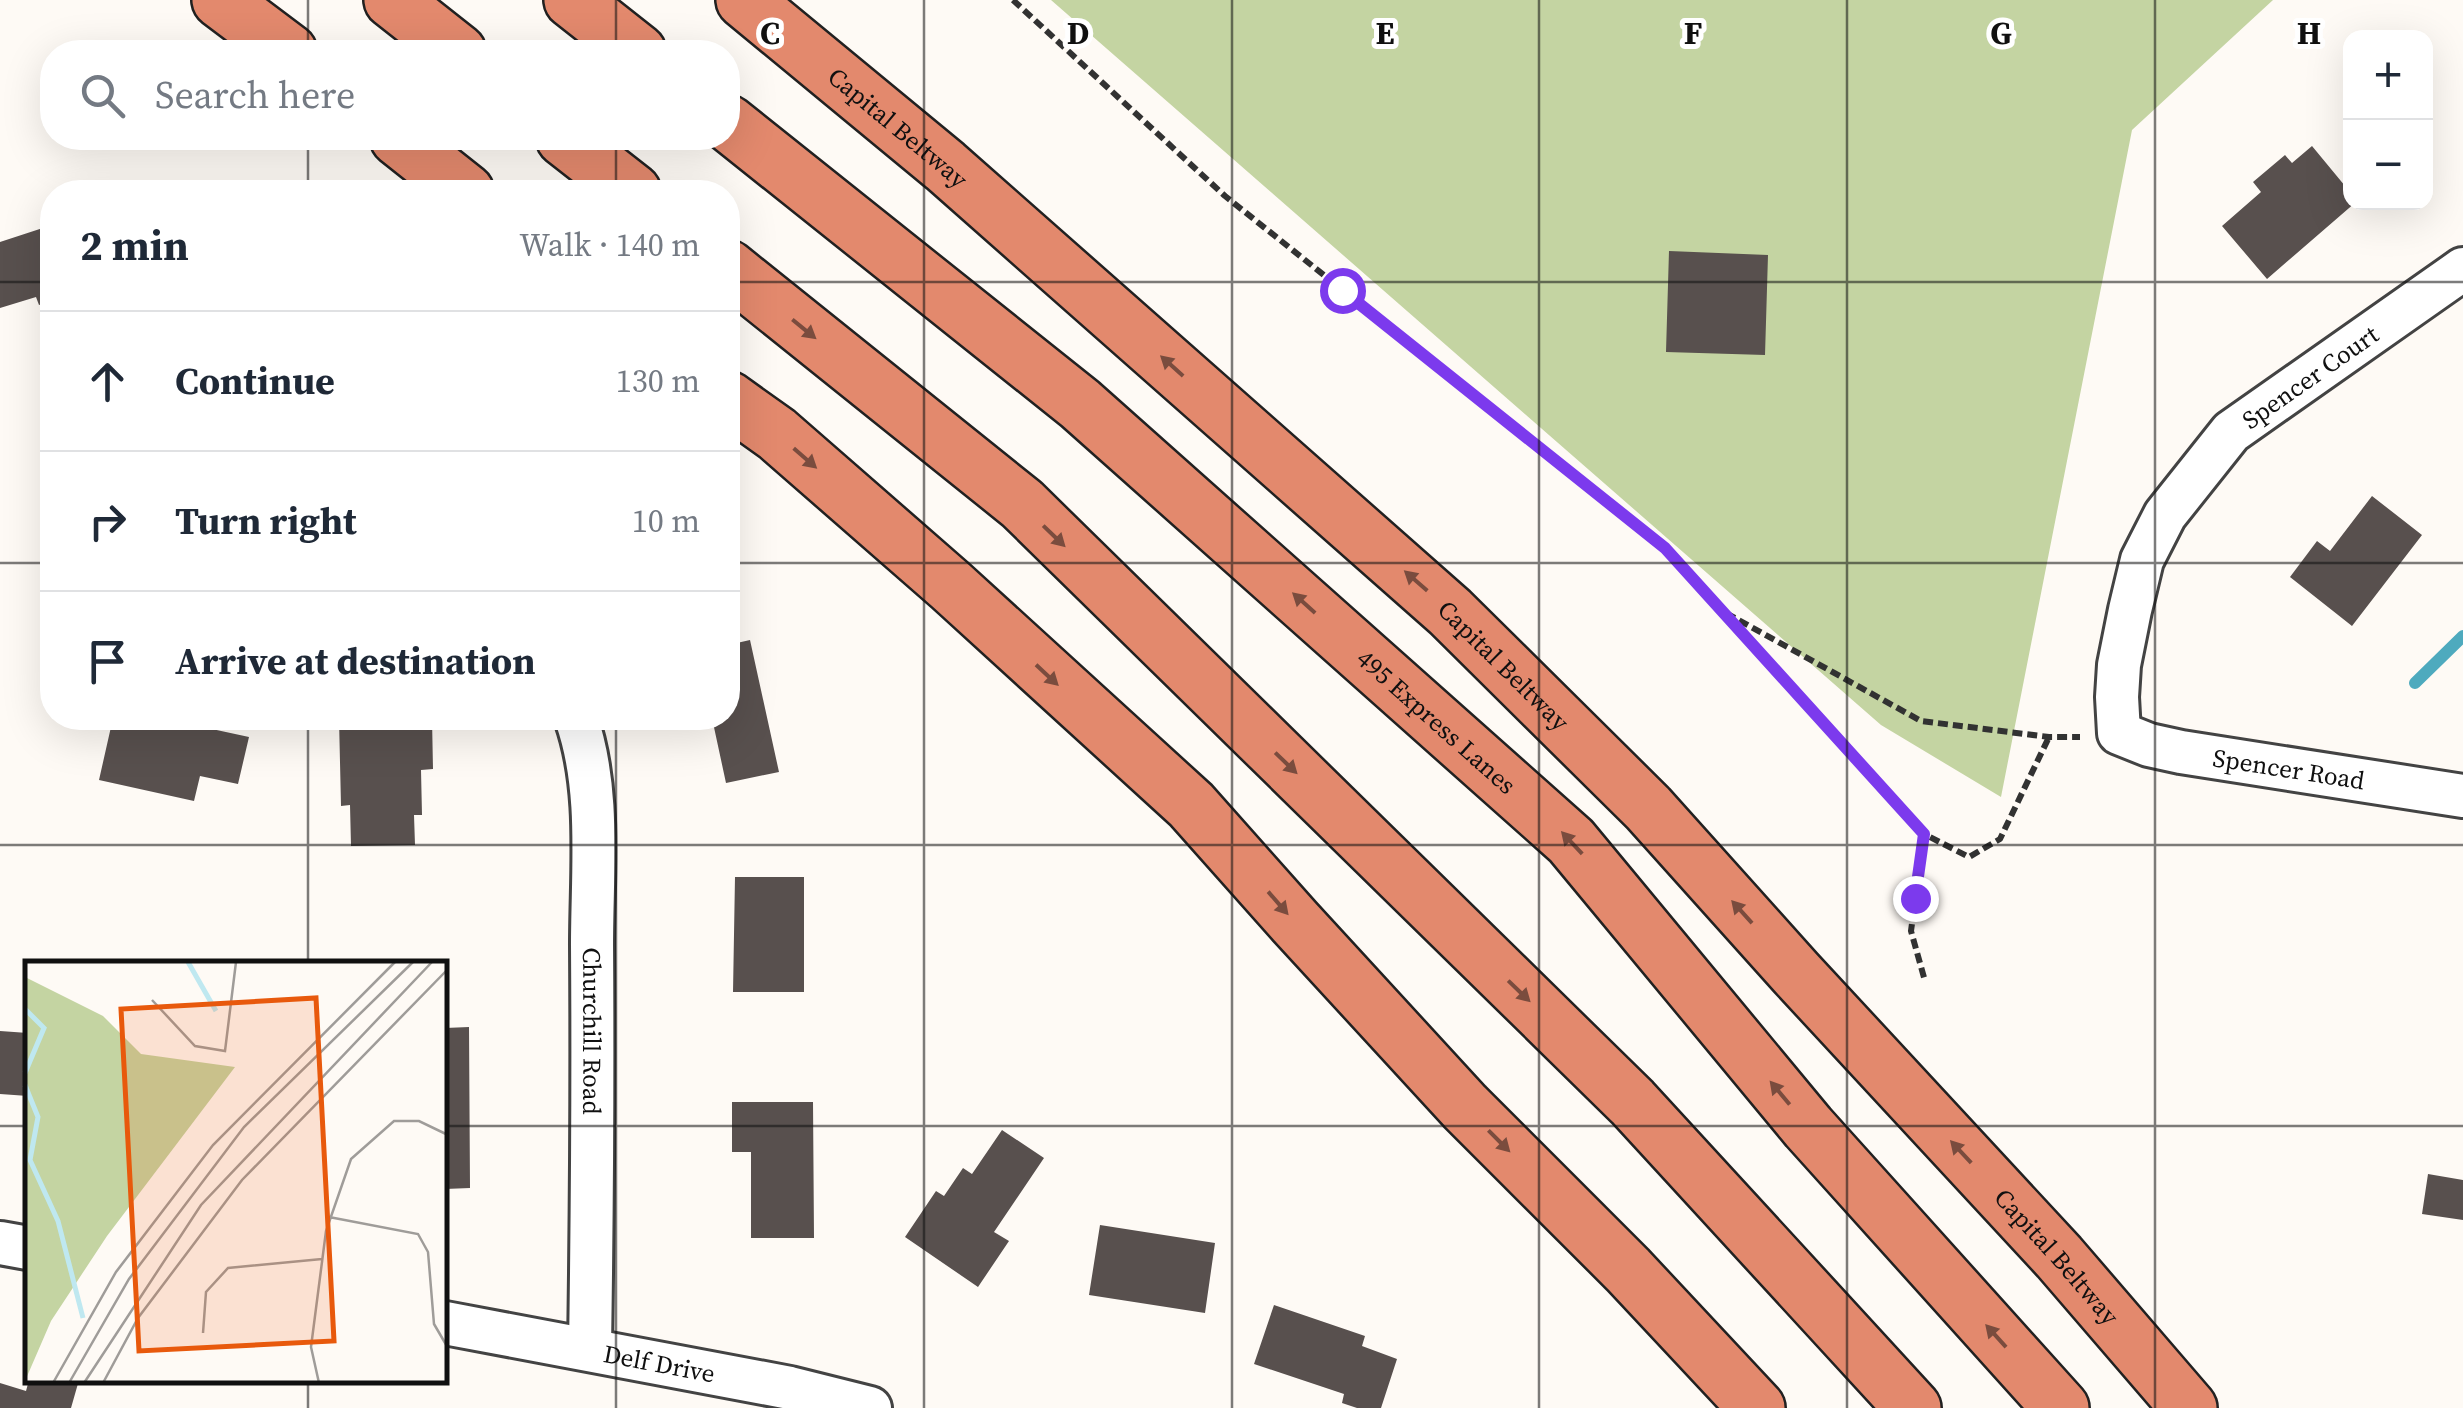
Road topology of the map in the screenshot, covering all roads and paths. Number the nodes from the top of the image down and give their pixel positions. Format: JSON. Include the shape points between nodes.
{"nodes":[{"id":1,"x":220,"y":0,"type":"edge"},
{"id":2,"x":392,"y":0,"type":"edge"},
{"id":3,"x":572,"y":0,"type":"edge"},
{"id":4,"x":744,"y":0,"type":"edge"},
{"id":5,"x":1013,"y":0,"type":"edge"},
{"id":6,"x":273,"y":40,"type":"edge"},
{"id":7,"x":443,"y":40,"type":"edge"},
{"id":8,"x":623,"y":40,"type":"edge"},
{"id":9,"x":740,"y":134,"type":"edge"},
{"id":10,"x":413,"y":150,"type":"edge"},
{"id":11,"x":579,"y":150,"type":"edge"},
{"id":12,"x":451,"y":180,"type":"edge"},
{"id":13,"x":618,"y":180,"type":"edge"},
{"id":14,"x":2463,"y":269,"type":"edge"},
{"id":15,"x":740,"y":278,"type":"edge"},
{"id":16,"x":740,"y":408,"type":"edge"},
{"id":17,"x":1721,"y":610,"type":"junction"},
{"id":18,"x":580,"y":730,"type":"edge"},
{"id":19,"x":2119,"y":733,"type":"joint"},
{"id":20,"x":2463,"y":796,"type":"edge"},
{"id":21,"x":1924,"y":834,"type":"junction"},
{"id":22,"x":1925,"y":981,"type":"dead end"},
{"id":23,"x":0,"y":1243,"type":"edge"},
{"id":24,"x":25,"y":1247,"type":"edge"},
{"id":25,"x":448,"y":1324,"type":"edge"},
{"id":26,"x":590,"y":1349,"type":"junction"},
{"id":27,"x":870,"y":1408,"type":"edge"},
{"id":28,"x":1757,"y":1408,"type":"edge"},
{"id":29,"x":1913,"y":1408,"type":"edge"},
{"id":30,"x":2061,"y":1408,"type":"edge"},
{"id":31,"x":2188,"y":1408,"type":"edge"}],
"edges":[{"from":1,"to":6,"type":"highway"},
{"from":2,"to":7,"type":"highway"},
{"from":3,"to":8,"type":"highway"},
{"from":31,"to":4,"type":"highway","name":"Capital Beltway","one_way":true,"via":[[2059,1257],[1648,808],[1450,612],[946,166]]},
{"from":5,"to":17,"type":"path","via":[[1225,196],[1665,548]]},
{"from":30,"to":9,"type":"highway","name":"495 Express Lanes","one_way":true,"via":[[1808,1126],[1571,840],[1080,404]]},
{"from":10,"to":12,"type":"highway"},
{"from":11,"to":13,"type":"highway"},
{"from":14,"to":19,"type":"street","name":"Spencer Court","via":[[2231,432],[2165,515],[2142,560],[2130,610],[2119,665]]},
{"from":15,"to":29,"type":"highway","one_way":true,"via":[[1022,504],[1632,1102]]},
{"from":16,"to":28,"type":"highway","one_way":true,"via":[[951,586],[1192,805],[1465,1107]]},
{"from":17,"to":21,"type":"path"},
{"from":17,"to":21,"type":"path","via":[[1921,721],[2049,738],[2000,839],[1969,857]]},
{"from":18,"to":26,"type":"street","name":"Churchill Road","via":[[592,793]]},
{"from":19,"to":20,"type":"street","name":"Spencer Road","via":[[2181,752]]},
{"from":21,"to":22,"type":"path","via":[[1911,930]]},
{"from":23,"to":24,"type":"street"},
{"from":25,"to":26,"type":"street","name":"Delf Drive"},
{"from":26,"to":27,"type":"street","name":"Delf Drive"}]}
